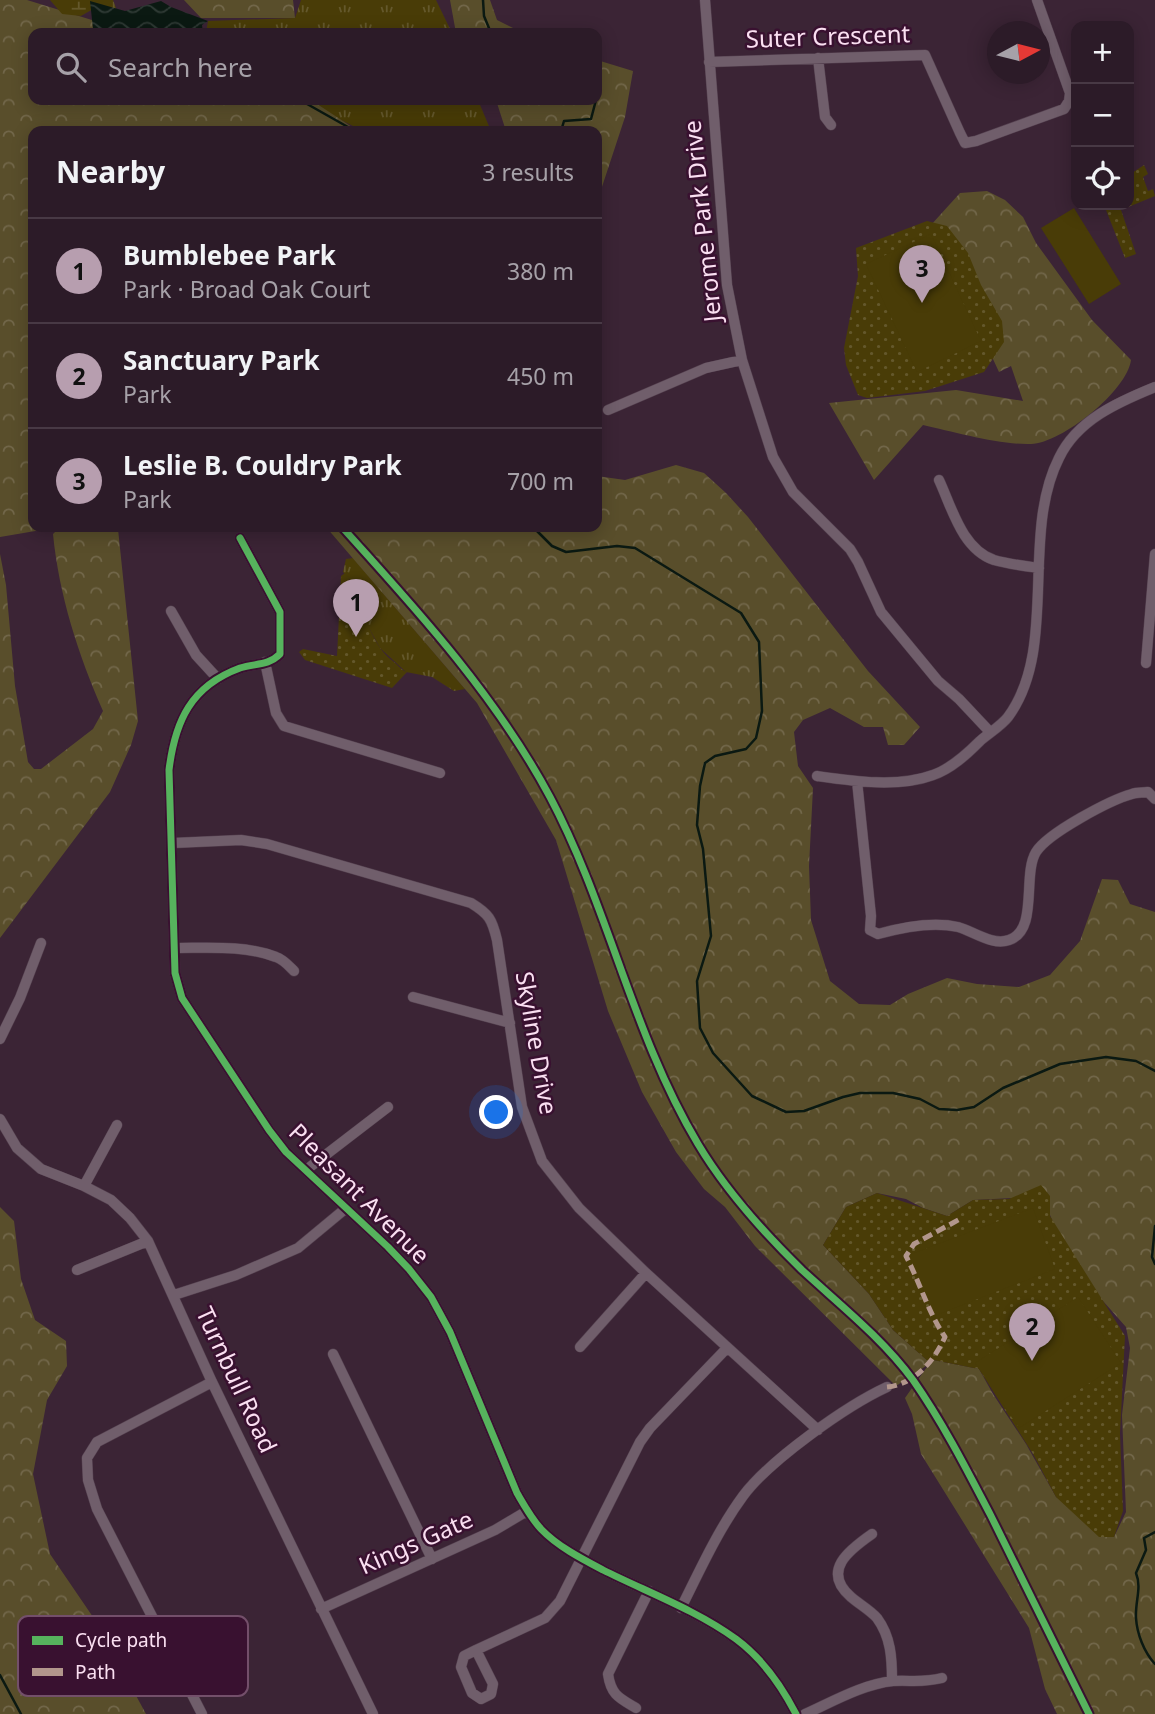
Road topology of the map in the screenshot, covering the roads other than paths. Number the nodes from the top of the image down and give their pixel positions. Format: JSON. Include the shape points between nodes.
{"nodes":[{"id":1,"x":705,"y":0,"type":"edge"},
{"id":2,"x":1037,"y":0,"type":"edge"},
{"id":3,"x":818,"y":58,"type":"junction"},
{"id":4,"x":709,"y":62,"type":"junction"},
{"id":5,"x":831,"y":125,"type":"dead end"},
{"id":6,"x":742,"y":360,"type":"junction"},
{"id":7,"x":1155,"y":387,"type":"edge"},
{"id":8,"x":608,"y":410,"type":"dead end"},
{"id":9,"x":939,"y":480,"type":"dead end"},
{"id":10,"x":240,"y":538,"type":"dead end"},
{"id":11,"x":1155,"y":554,"type":"edge"},
{"id":12,"x":1039,"y":568,"type":"junction"},
{"id":13,"x":171,"y":611,"type":"dead end"},
{"id":14,"x":269,"y":662,"type":"junction"},
{"id":15,"x":1146,"y":663,"type":"dead end"},
{"id":16,"x":218,"y":679,"type":"junction"},
{"id":17,"x":989,"y":732,"type":"junction"},
{"id":18,"x":440,"y":773,"type":"dead end"},
{"id":19,"x":817,"y":776,"type":"dead end"},
{"id":20,"x":858,"y":781,"type":"junction"},
{"id":21,"x":1155,"y":799,"type":"edge"},
{"id":22,"x":173,"y":843,"type":"junction"},
{"id":23,"x":41,"y":943,"type":"dead end"},
{"id":24,"x":176,"y":948,"type":"junction"},
{"id":25,"x":294,"y":971,"type":"dead end"},
{"id":26,"x":413,"y":997,"type":"dead end"},
{"id":27,"x":510,"y":1023,"type":"junction"},
{"id":28,"x":0,"y":1039,"type":"edge"},
{"id":29,"x":388,"y":1107,"type":"dead end"},
{"id":30,"x":0,"y":1119,"type":"edge"},
{"id":31,"x":117,"y":1125,"type":"dead end"},
{"id":32,"x":306,"y":1170,"type":"junction"},
{"id":33,"x":85,"y":1185,"type":"junction"},
{"id":34,"x":345,"y":1209,"type":"junction"},
{"id":35,"x":148,"y":1241,"type":"junction"},
{"id":36,"x":77,"y":1270,"type":"dead end"},
{"id":37,"x":646,"y":1273,"type":"junction"},
{"id":38,"x":174,"y":1295,"type":"junction"},
{"id":39,"x":580,"y":1346,"type":"dead end"},
{"id":40,"x":727,"y":1348,"type":"junction"},
{"id":41,"x":333,"y":1354,"type":"dead end"},
{"id":42,"x":212,"y":1382,"type":"junction"},
{"id":43,"x":887,"y":1387,"type":"dead end"},
{"id":44,"x":818,"y":1430,"type":"junction"},
{"id":45,"x":527,"y":1511,"type":"junction"},
{"id":46,"x":872,"y":1534,"type":"dead end"},
{"id":47,"x":432,"y":1559,"type":"junction"},
{"id":48,"x":582,"y":1559,"type":"junction"},
{"id":49,"x":649,"y":1591,"type":"junction"},
{"id":50,"x":681,"y":1608,"type":"junction"},
{"id":51,"x":321,"y":1609,"type":"junction"},
{"id":52,"x":152,"y":1616,"type":"edge"},
{"id":53,"x":476,"y":1650,"type":"junction"},
{"id":54,"x":942,"y":1678,"type":"dead end"},
{"id":55,"x":892,"y":1681,"type":"junction"},
{"id":56,"x":193,"y":1696,"type":"edge"},
{"id":57,"x":636,"y":1708,"type":"dead end"},
{"id":58,"x":202,"y":1714,"type":"edge"},
{"id":59,"x":373,"y":1714,"type":"edge"},
{"id":60,"x":796,"y":1714,"type":"edge"},
{"id":61,"x":805,"y":1714,"type":"edge"}],
"edges":[{"from":1,"to":4,"type":"street","name":"Jerome Park Drive"},
{"from":2,"to":3,"type":"street","name":"Suter Crescent","via":[[1069,101],[1064,108],[976,141],[965,143],[925,55]]},
{"from":3,"to":4,"type":"street","name":"Suter Crescent"},
{"from":3,"to":5,"type":"street","via":[[825,117]]},
{"from":4,"to":6,"type":"street","name":"Jerome Park Drive","via":[[727,285]]},
{"from":6,"to":8,"type":"street","via":[[706,368]]},
{"from":6,"to":17,"type":"street","name":"Jerome Park Drive","via":[[773,457],[793,492],[850,549],[881,612],[915,655]]},
{"from":7,"to":12,"type":"street","via":[[1095,416],[1059,457],[1042,521]]},
{"from":9,"to":12,"type":"street","via":[[968,543],[996,560]]},
{"from":10,"to":14,"type":"street","via":[[280,612],[280,654]]},
{"from":11,"to":15,"type":"street"},
{"from":12,"to":17,"type":"street","via":[[1030,668],[1007,719]]},
{"from":13,"to":16,"type":"street","via":[[196,655]]},
{"from":14,"to":16,"type":"street","name":"Pleasant Avenue"},
{"from":14,"to":18,"type":"street","via":[[276,713],[284,726]]},
{"from":16,"to":22,"type":"street","name":"Pleasant Avenue","via":[[181,716],[172,742]]},
{"from":17,"to":20,"type":"street","via":[[964,757],[933,775],[894,782]]},
{"from":19,"to":20,"type":"street"},
{"from":20,"to":21,"type":"street","via":[[870,930],[878,934],[939,925],[1010,940],[1023,930],[1030,866],[1042,844],[1073,822],[1132,793],[1148,792]]},
{"from":22,"to":24,"type":"street","name":"Pleasant Avenue"},
{"from":22,"to":27,"type":"street","name":"Skyline Drive","via":[[267,844],[471,903],[493,922]]},
{"from":23,"to":28,"type":"street"},
{"from":24,"to":25,"type":"street","via":[[254,952],[278,957]]},
{"from":24,"to":32,"type":"street","name":"Pleasant Avenue","via":[[175,972],[182,998],[248,1101],[286,1152]]},
{"from":26,"to":27,"type":"street"},
{"from":27,"to":37,"type":"street","name":"Skyline Drive","via":[[522,1107],[542,1161],[579,1208]]},
{"from":29,"to":32,"type":"street"},
{"from":30,"to":33,"type":"street","name":"Turnbull Road","via":[[17,1148],[41,1168]]},
{"from":31,"to":33,"type":"street"},
{"from":32,"to":34,"type":"street","name":"Pleasant Avenue"},
{"from":33,"to":35,"type":"street","name":"Turnbull Road","via":[[111,1200]]},
{"from":34,"to":38,"type":"street","via":[[286,1254]]},
{"from":34,"to":45,"type":"street","name":"Pleasant Avenue","via":[[402,1261],[431,1297]]},
{"from":35,"to":36,"type":"street"},
{"from":35,"to":38,"type":"street","name":"Turnbull Road"},
{"from":37,"to":39,"type":"street"},
{"from":37,"to":40,"type":"street","name":"Skyline Drive"},
{"from":38,"to":42,"type":"street","name":"Turnbull Road"},
{"from":40,"to":44,"type":"street","name":"Skyline Drive"},
{"from":40,"to":48,"type":"street","via":[[640,1442]]},
{"from":41,"to":47,"type":"street"},
{"from":42,"to":51,"type":"street","name":"Turnbull Road"},
{"from":42,"to":52,"type":"street","via":[[97,1442],[87,1458],[97,1509]]},
{"from":43,"to":44,"type":"street"},
{"from":44,"to":50,"type":"street","via":[[769,1468],[746,1493],[719,1532]]},
{"from":45,"to":47,"type":"street","name":"Kings Gate"},
{"from":45,"to":48,"type":"street","name":"Pleasant Avenue","via":[[541,1530]]},
{"from":46,"to":55,"type":"street","via":[[853,1547],[837,1569],[838,1579],[843,1590],[876,1617],[889,1641]]},
{"from":47,"to":51,"type":"street","name":"Kings Gate"},
{"from":48,"to":49,"type":"street","name":"Pleasant Avenue"},
{"from":48,"to":53,"type":"street","via":[[560,1601],[545,1618]]},
{"from":49,"to":50,"type":"street","name":"Pleasant Avenue"},
{"from":49,"to":57,"type":"street","via":[[608,1675],[610,1688]]},
{"from":50,"to":60,"type":"street","name":"Pleasant Avenue","via":[[738,1640],[765,1666]]},
{"from":51,"to":59,"type":"street","name":"Turnbull Road"},
{"from":53,"to":53,"type":"street","via":[[464,1656],[461,1667],[472,1693],[481,1699],[491,1694],[493,1684]]},
{"from":54,"to":55,"type":"street","via":[[924,1683]]},
{"from":55,"to":61,"type":"street"},
{"from":56,"to":58,"type":"street"}]}
